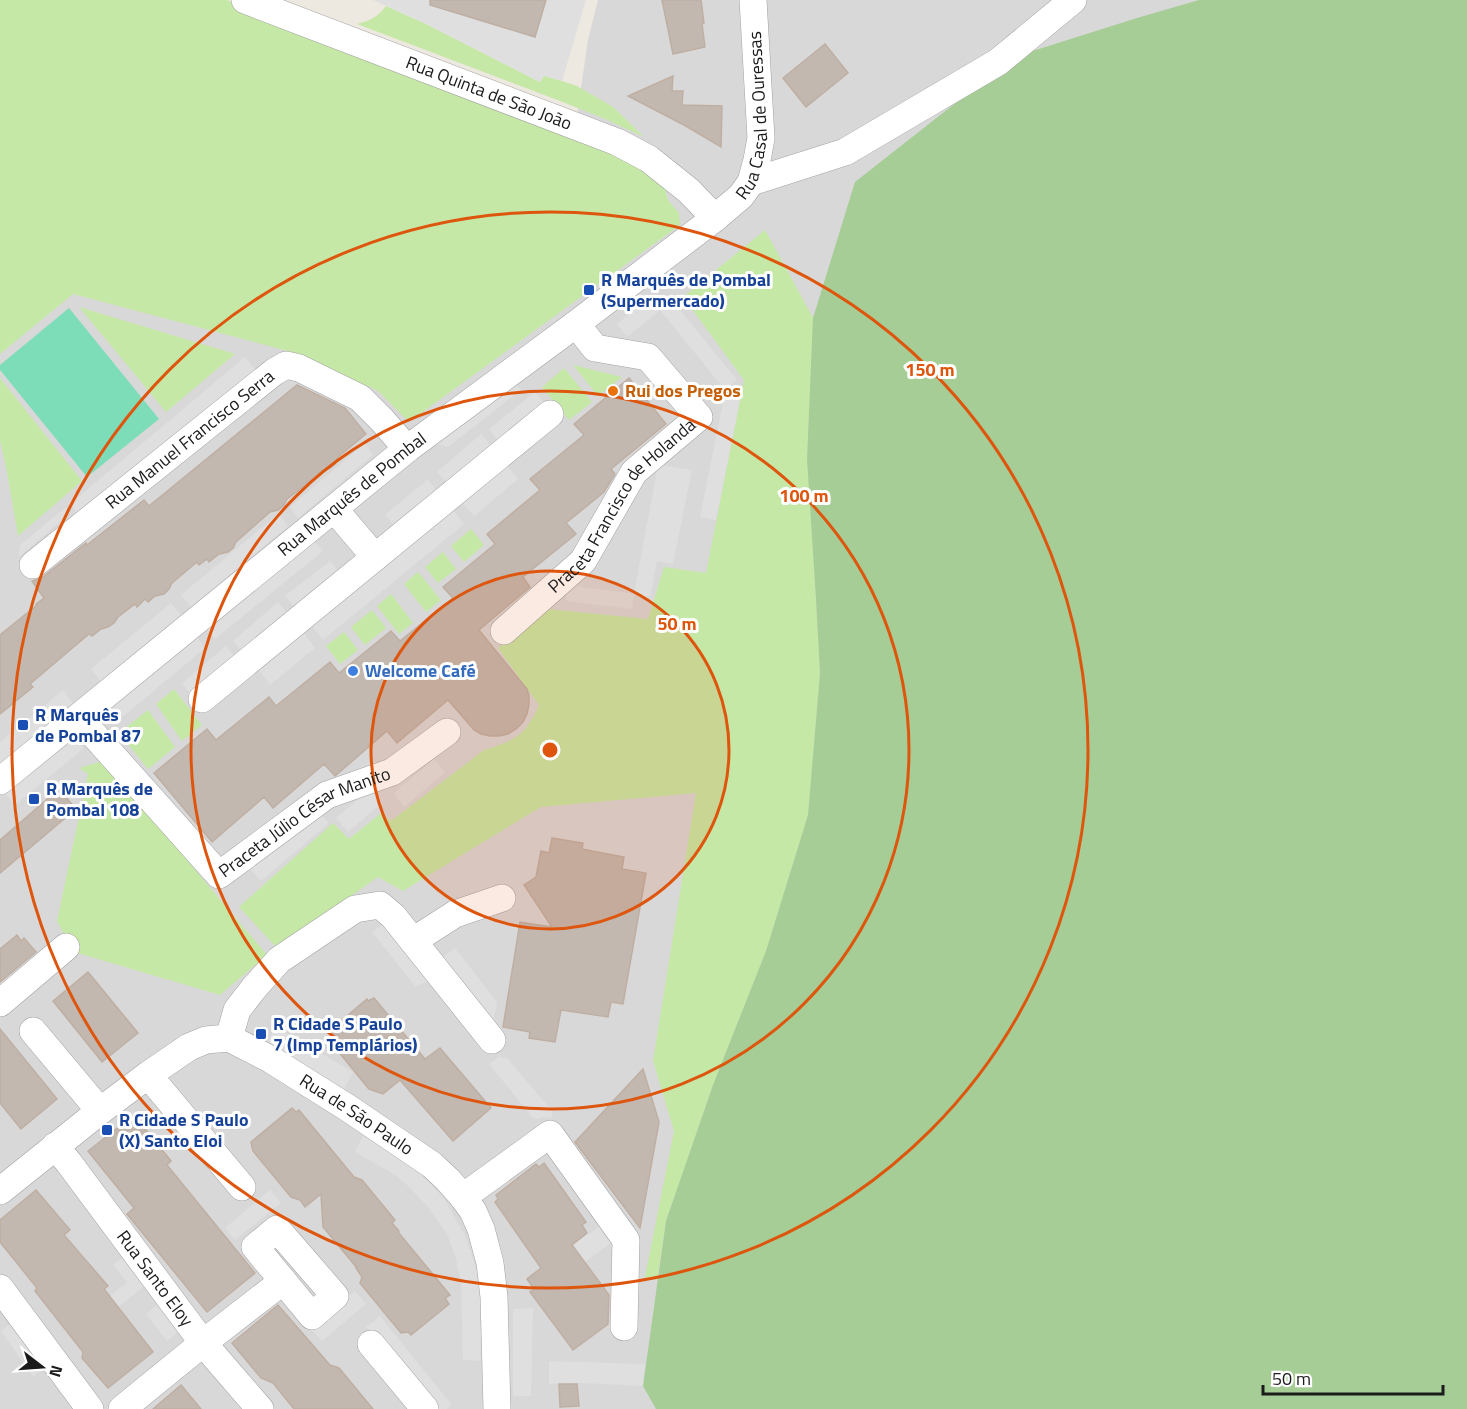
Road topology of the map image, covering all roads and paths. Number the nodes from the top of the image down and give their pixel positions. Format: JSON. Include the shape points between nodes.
{"nodes":[{"id":1,"x":245,"y":0,"type":"edge"},
{"id":2,"x":753,"y":0,"type":"edge"},
{"id":3,"x":1073,"y":0,"type":"edge"},
{"id":4,"x":751,"y":182,"type":"junction"},
{"id":5,"x":715,"y":218,"type":"junction"},
{"id":6,"x":576,"y":324,"type":"junction"},
{"id":7,"x":550,"y":414,"type":"dead end"},
{"id":8,"x":407,"y":449,"type":"junction"},
{"id":9,"x":334,"y":509,"type":"junction"},
{"id":10,"x":375,"y":557,"type":"junction"},
{"id":11,"x":33,"y":565,"type":"dead end"},
{"id":12,"x":504,"y":631,"type":"dead end"},
{"id":13,"x":202,"y":699,"type":"dead end"},
{"id":14,"x":79,"y":718,"type":"junction"},
{"id":15,"x":447,"y":732,"type":"dead end"},
{"id":16,"x":0,"y":781,"type":"edge"},
{"id":17,"x":502,"y":898,"type":"dead end"},
{"id":18,"x":413,"y":941,"type":"junction"},
{"id":19,"x":66,"y":946,"type":"dead end"},
{"id":20,"x":0,"y":1003,"type":"edge"},
{"id":21,"x":33,"y":1031,"type":"dead end"},
{"id":22,"x":229,"y":1038,"type":"junction"},
{"id":23,"x":492,"y":1040,"type":"dead end"},
{"id":24,"x":148,"y":1075,"type":"junction"},
{"id":25,"x":100,"y":1111,"type":"junction"},
{"id":26,"x":55,"y":1146,"type":"junction"},
{"id":27,"x":242,"y":1187,"type":"dead end"},
{"id":28,"x":0,"y":1191,"type":"edge"},
{"id":29,"x":463,"y":1197,"type":"junction"},
{"id":30,"x":283,"y":1281,"type":"dead end"},
{"id":31,"x":0,"y":1288,"type":"edge"},
{"id":32,"x":624,"y":1327,"type":"dead end"},
{"id":33,"x":203,"y":1343,"type":"junction"},
{"id":34,"x":371,"y":1344,"type":"dead end"},
{"id":35,"x":90,"y":1409,"type":"edge"},
{"id":36,"x":122,"y":1409,"type":"edge"},
{"id":37,"x":260,"y":1409,"type":"edge"},
{"id":38,"x":425,"y":1409,"type":"edge"},
{"id":39,"x":497,"y":1409,"type":"edge"}],
"edges":[{"from":1,"to":5,"type":"street","name":"Rua Quinta de São João","via":[[617,142],[649,159]]},
{"from":2,"to":4,"type":"street","name":"Rua Casal de Ouressas","via":[[761,138]]},
{"from":3,"to":4,"type":"street","via":[[998,62],[845,152]]},
{"from":4,"to":5,"type":"street","name":"Rua Casal de Ouressas"},
{"from":5,"to":6,"type":"street","name":"Rua Marquês de Pombal"},
{"from":6,"to":8,"type":"street","name":"Rua Marquês de Pombal"},
{"from":6,"to":12,"type":"street","name":"Praceta Francisco de Holanda","via":[[595,348],[648,357],[699,417],[634,472],[583,561]]},
{"from":7,"to":10,"type":"street"},
{"from":8,"to":9,"type":"street","name":"Rua Marquês de Pombal"},
{"from":8,"to":11,"type":"street","name":"Rua Manuel Francisco Serra","via":[[360,398],[286,365]]},
{"from":9,"to":10,"type":"street"},
{"from":9,"to":14,"type":"street","name":"Rua Marquês de Pombal"},
{"from":10,"to":13,"type":"street"},
{"from":14,"to":15,"type":"street","name":"Praceta Júlio César Manito","via":[[219,875],[327,795],[392,772]]},
{"from":14,"to":16,"type":"street","name":"Rua Marquês de Pombal"},
{"from":17,"to":18,"type":"street","via":[[455,914]]},
{"from":18,"to":22,"type":"street","via":[[380,905],[355,909],[279,960],[237,1010]]},
{"from":18,"to":23,"type":"street"},
{"from":19,"to":20,"type":"street"},
{"from":21,"to":25,"type":"street"},
{"from":22,"to":24,"type":"street","via":[[206,1040],[189,1047]]},
{"from":22,"to":29,"type":"street","name":"Rua de São Paulo","via":[[358,1114],[432,1165]]},
{"from":24,"to":25,"type":"street"},
{"from":24,"to":27,"type":"street"},
{"from":25,"to":26,"type":"street"},
{"from":26,"to":28,"type":"street"},
{"from":26,"to":33,"type":"street","name":"Rua Santo Eloy"},
{"from":29,"to":32,"type":"street","via":[[550,1134],[627,1240]]},
{"from":29,"to":39,"type":"street","name":"Rua de São Paulo","via":[[481,1229],[490,1263]]},
{"from":30,"to":33,"type":"street"},
{"from":31,"to":35,"type":"street"},
{"from":33,"to":36,"type":"street"},
{"from":33,"to":37,"type":"street","name":"Rua Santo Eloy"},
{"from":34,"to":38,"type":"street"}]}
